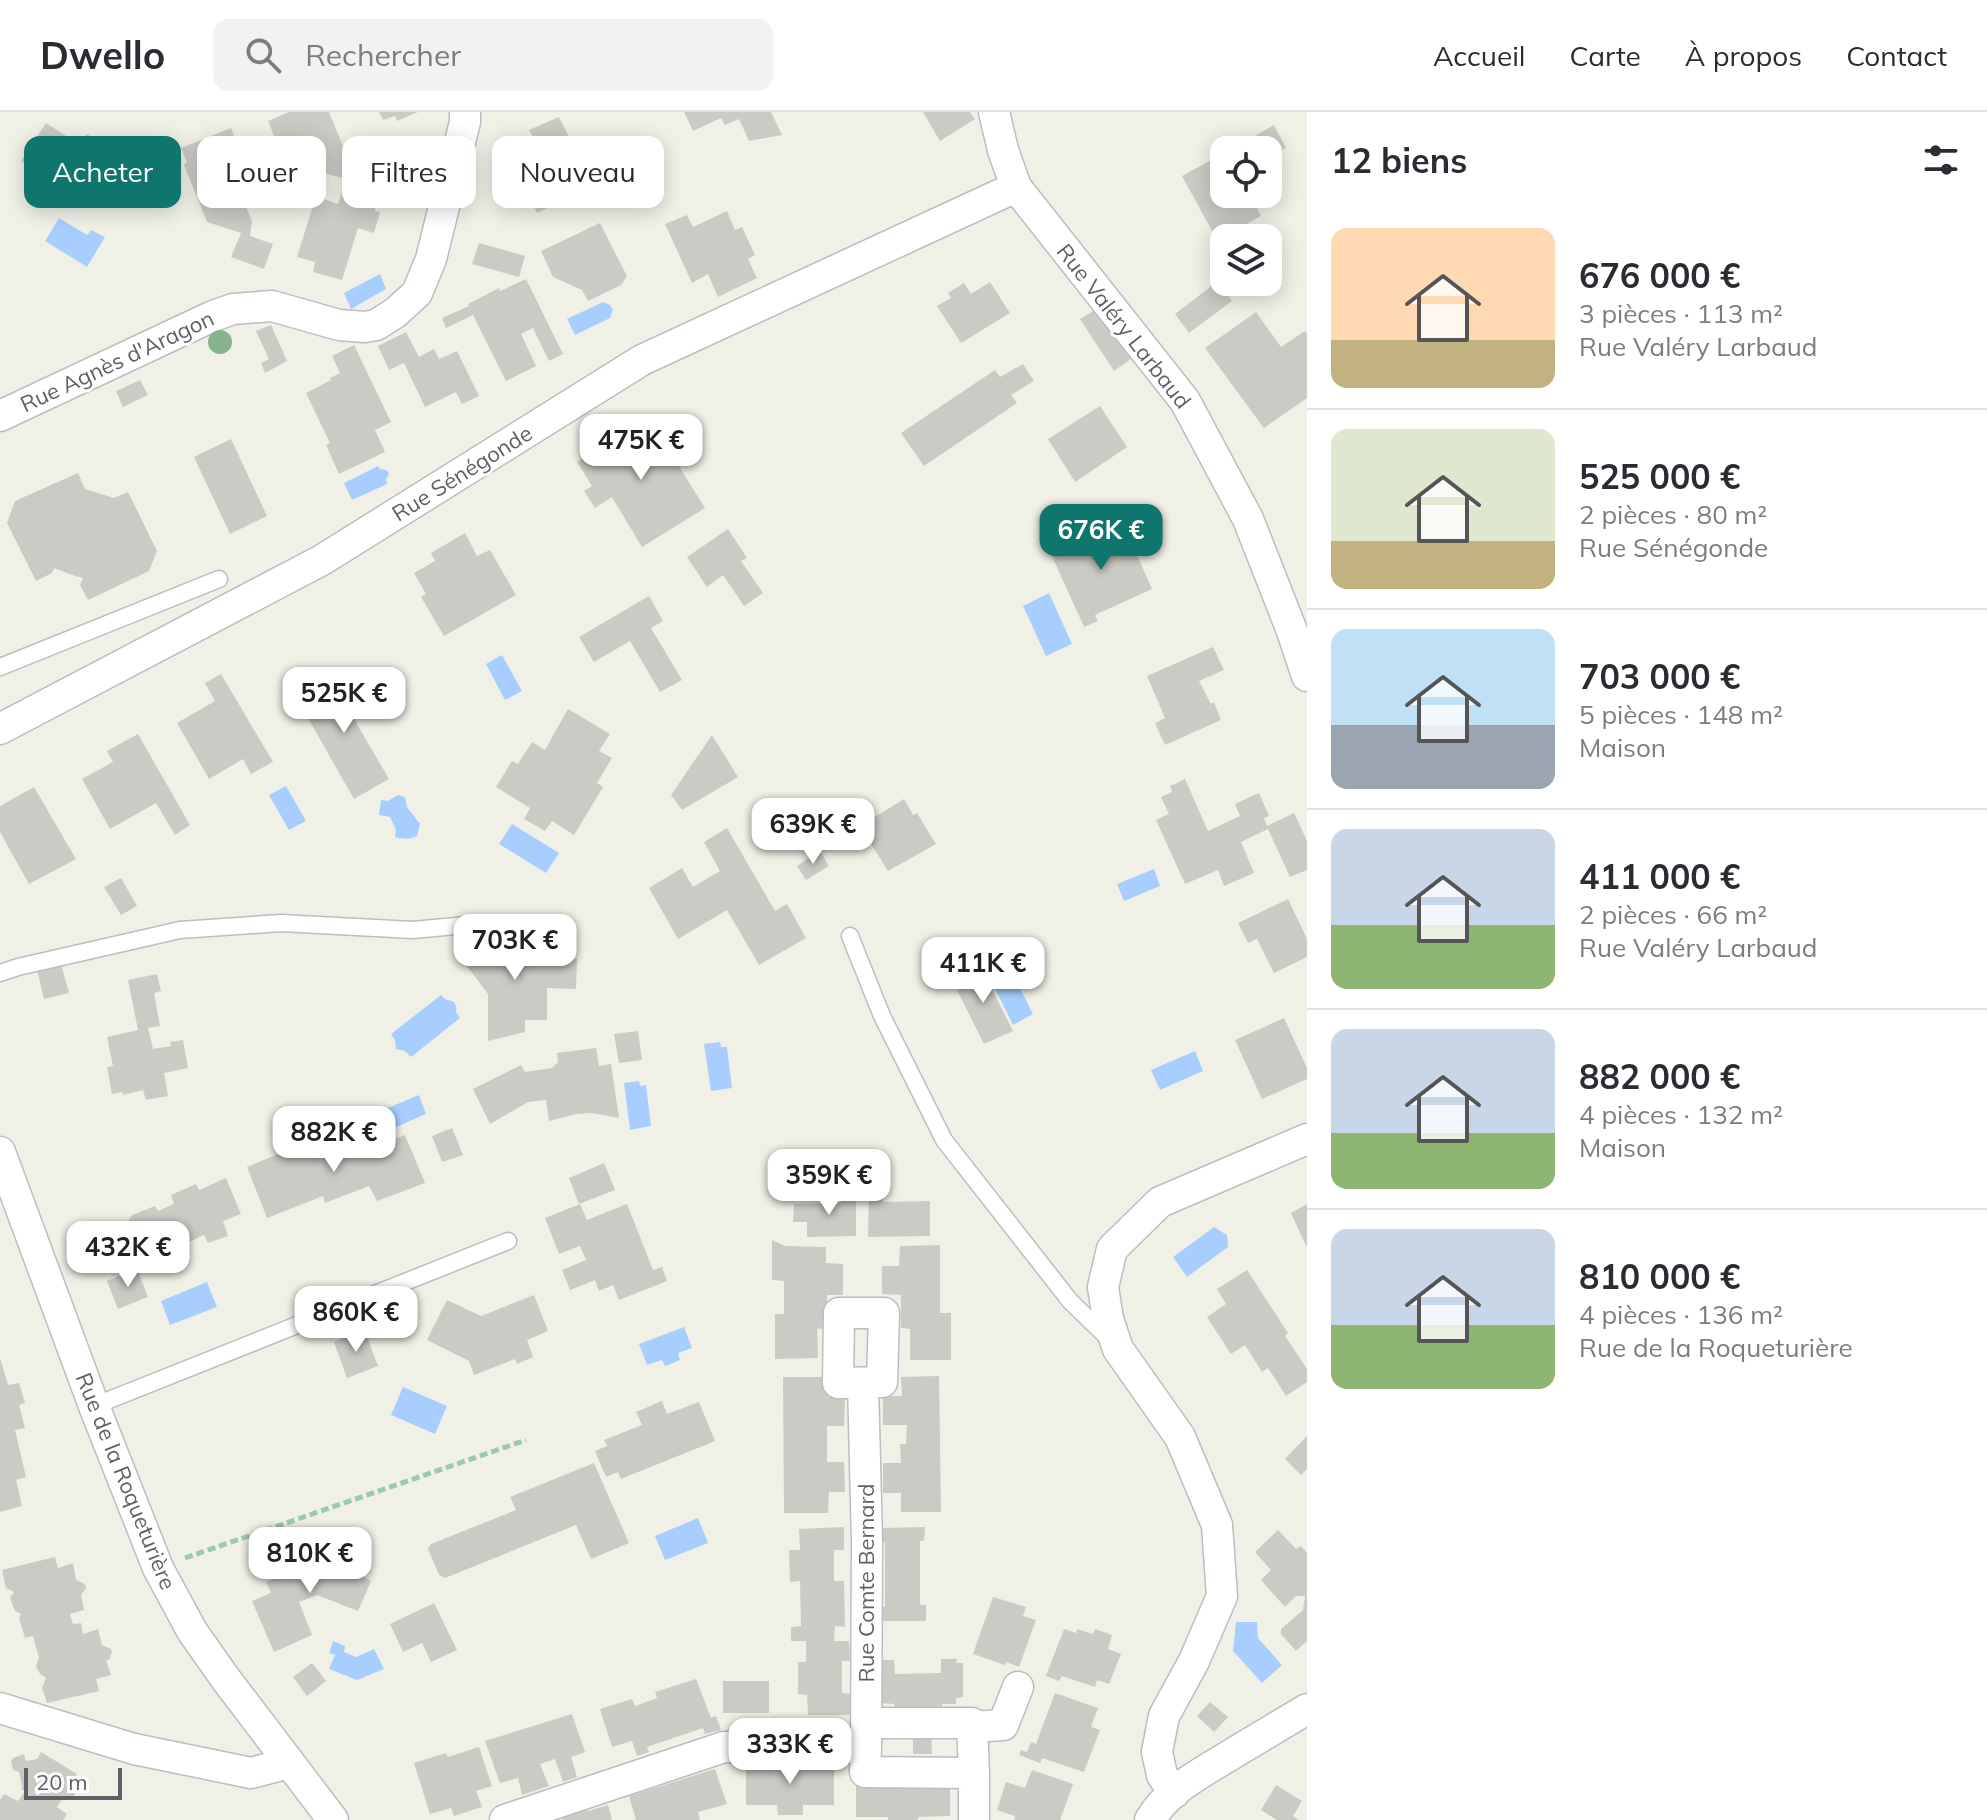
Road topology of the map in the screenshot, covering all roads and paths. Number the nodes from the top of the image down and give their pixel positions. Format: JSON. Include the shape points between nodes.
{"nodes":[{"id":1,"x":465,"y":112,"type":"edge"},
{"id":2,"x":994,"y":112,"type":"edge"},
{"id":3,"x":1016,"y":187,"type":"junction"},
{"id":4,"x":0,"y":416,"type":"edge"},
{"id":5,"x":219,"y":579,"type":"dead end"},
{"id":6,"x":0,"y":667,"type":"edge"},
{"id":7,"x":1307,"y":676,"type":"edge"},
{"id":8,"x":0,"y":729,"type":"edge"},
{"id":9,"x":526,"y":928,"type":"dead end"},
{"id":10,"x":850,"y":936,"type":"dead end"},
{"id":11,"x":0,"y":973,"type":"edge"},
{"id":12,"x":1307,"y":1139,"type":"edge"},
{"id":13,"x":0,"y":1152,"type":"edge"},
{"id":14,"x":508,"y":1241,"type":"dead end"},
{"id":15,"x":1118,"y":1349,"type":"junction"},
{"id":16,"x":863,"y":1383,"type":"dead end"},
{"id":17,"x":94,"y":1406,"type":"junction"},
{"id":18,"x":526,"y":1440,"type":"dead end"},
{"id":19,"x":158,"y":1568,"type":"junction"},
{"id":20,"x":1018,"y":1687,"type":"dead end"},
{"id":21,"x":2,"y":1701,"type":"edge"},
{"id":22,"x":1307,"y":1709,"type":"edge"},
{"id":23,"x":972,"y":1727,"type":"junction"},
{"id":24,"x":866,"y":1735,"type":"junction"},
{"id":25,"x":289,"y":1763,"type":"junction"},
{"id":26,"x":974,"y":1773,"type":"junction"},
{"id":27,"x":1174,"y":1793,"type":"junction"},
{"id":28,"x":333,"y":1820,"type":"edge"},
{"id":29,"x":505,"y":1820,"type":"edge"},
{"id":30,"x":974,"y":1820,"type":"edge"},
{"id":31,"x":1150,"y":1820,"type":"edge"}],
"edges":[{"from":1,"to":4,"type":"street","name":"Rue Agnès d'Aragon","via":[[431,259],[417,293],[395,313],[365,327],[272,306],[233,309]]},
{"from":2,"to":3,"type":"street","name":"Rue Valéry Larbaud"},
{"from":3,"to":7,"type":"street","name":"Rue Valéry Larbaud","via":[[1185,401],[1248,519]]},
{"from":3,"to":8,"type":"street","name":"Rue Sénégonde","via":[[642,360],[322,560]]},
{"from":5,"to":6,"type":"lane"},
{"from":9,"to":11,"type":"lane","via":[[477,924],[413,930],[281,923],[180,930]]},
{"from":10,"to":15,"type":"lane","via":[[882,1016],[944,1140],[1070,1301]]},
{"from":12,"to":15,"type":"street","via":[[1160,1202],[1112,1249],[1103,1287]]},
{"from":13,"to":17,"type":"street","name":"Rue de la Roqueturière"},
{"from":14,"to":17,"type":"lane"},
{"from":15,"to":27,"type":"street","via":[[1180,1437],[1217,1525],[1222,1596],[1164,1716],[1157,1752],[1162,1775]]},
{"from":16,"to":24,"type":"street","name":"Rue Comte Bernard"},
{"from":17,"to":19,"type":"street","name":"Rue de la Roqueturière"},
{"from":18,"to":19,"type":"path"},
{"from":19,"to":25,"type":"street","name":"Rue de la Roqueturière","via":[[192,1631]]},
{"from":20,"to":23,"type":"street","via":[[1003,1725]]},
{"from":21,"to":25,"type":"street","via":[[134,1749],[251,1773]]},
{"from":22,"to":27,"type":"street"},
{"from":23,"to":24,"type":"street"},
{"from":23,"to":26,"type":"street"},
{"from":24,"to":26,"type":"street","via":[[865,1772]]},
{"from":24,"to":29,"type":"street","via":[[724,1747]]},
{"from":25,"to":28,"type":"street","name":"Rue de la Roqueturière"},
{"from":26,"to":30,"type":"street"},
{"from":27,"to":31,"type":"street"}]}
